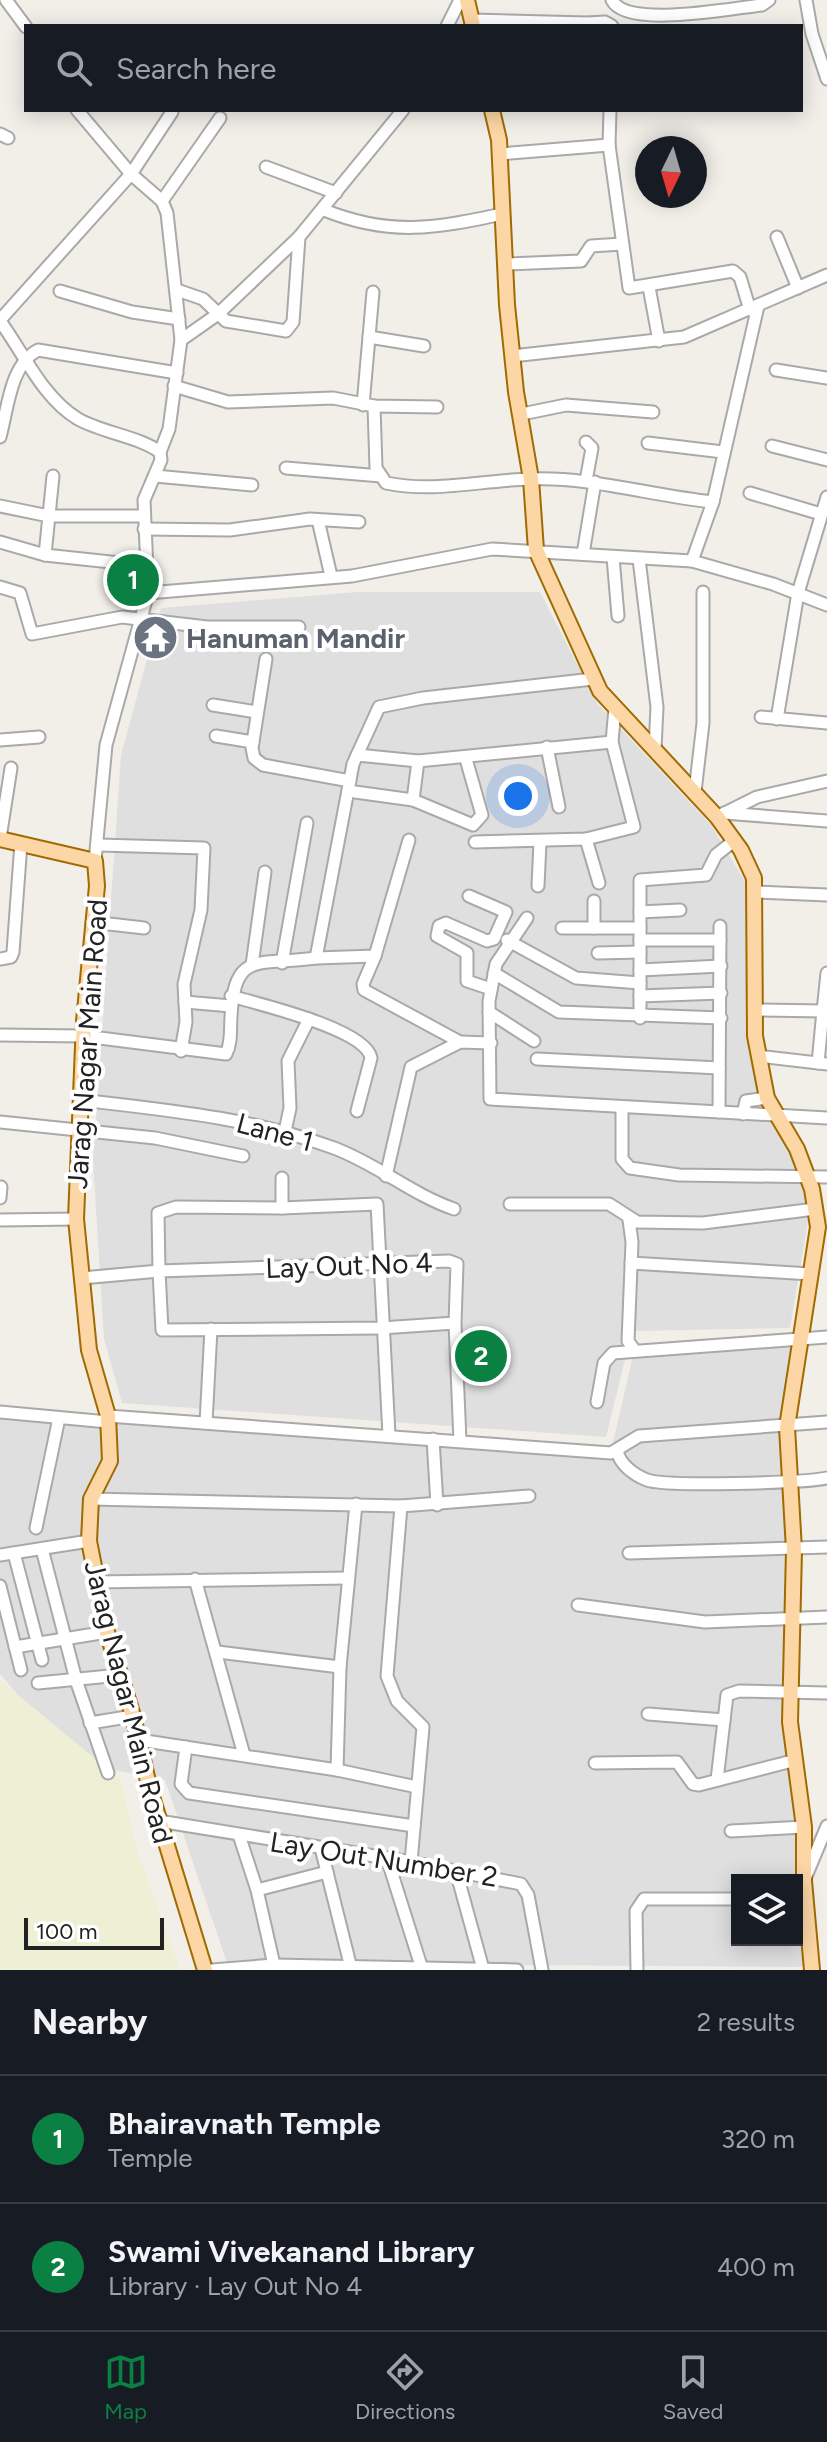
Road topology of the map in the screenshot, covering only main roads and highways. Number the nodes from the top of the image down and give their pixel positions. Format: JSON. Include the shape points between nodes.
{"nodes":[{"id":1,"x":467,"y":0,"type":"edge"},
{"id":2,"x":473,"y":23,"type":"edge"},
{"id":3,"x":492,"y":112,"type":"edge"},
{"id":4,"x":0,"y":839,"type":"edge"},
{"id":5,"x":822,"y":1244,"type":"edge"},
{"id":6,"x":803,"y":1888,"type":"edge"},
{"id":7,"x":803,"y":1914,"type":"edge"},
{"id":8,"x":205,"y":1970,"type":"edge"},
{"id":9,"x":812,"y":1970,"type":"edge"}],
"edges":[{"from":1,"to":2,"type":"main road"},
{"from":3,"to":5,"type":"main road","via":[[500,154],[512,356],[536,550],[593,679],[720,815],[754,878],[758,1056],[774,1115],[797,1149]]},
{"from":4,"to":8,"type":"main road","name":"Jarag Nagar Main Road","via":[[95,861],[76,1219],[89,1350],[108,1419],[110,1461],[91,1499],[89,1541],[107,1632]]},
{"from":5,"to":6,"type":"main road","via":[[811,1274],[787,1427],[794,1550],[789,1693],[804,1827]]},
{"from":7,"to":9,"type":"main road"}]}
